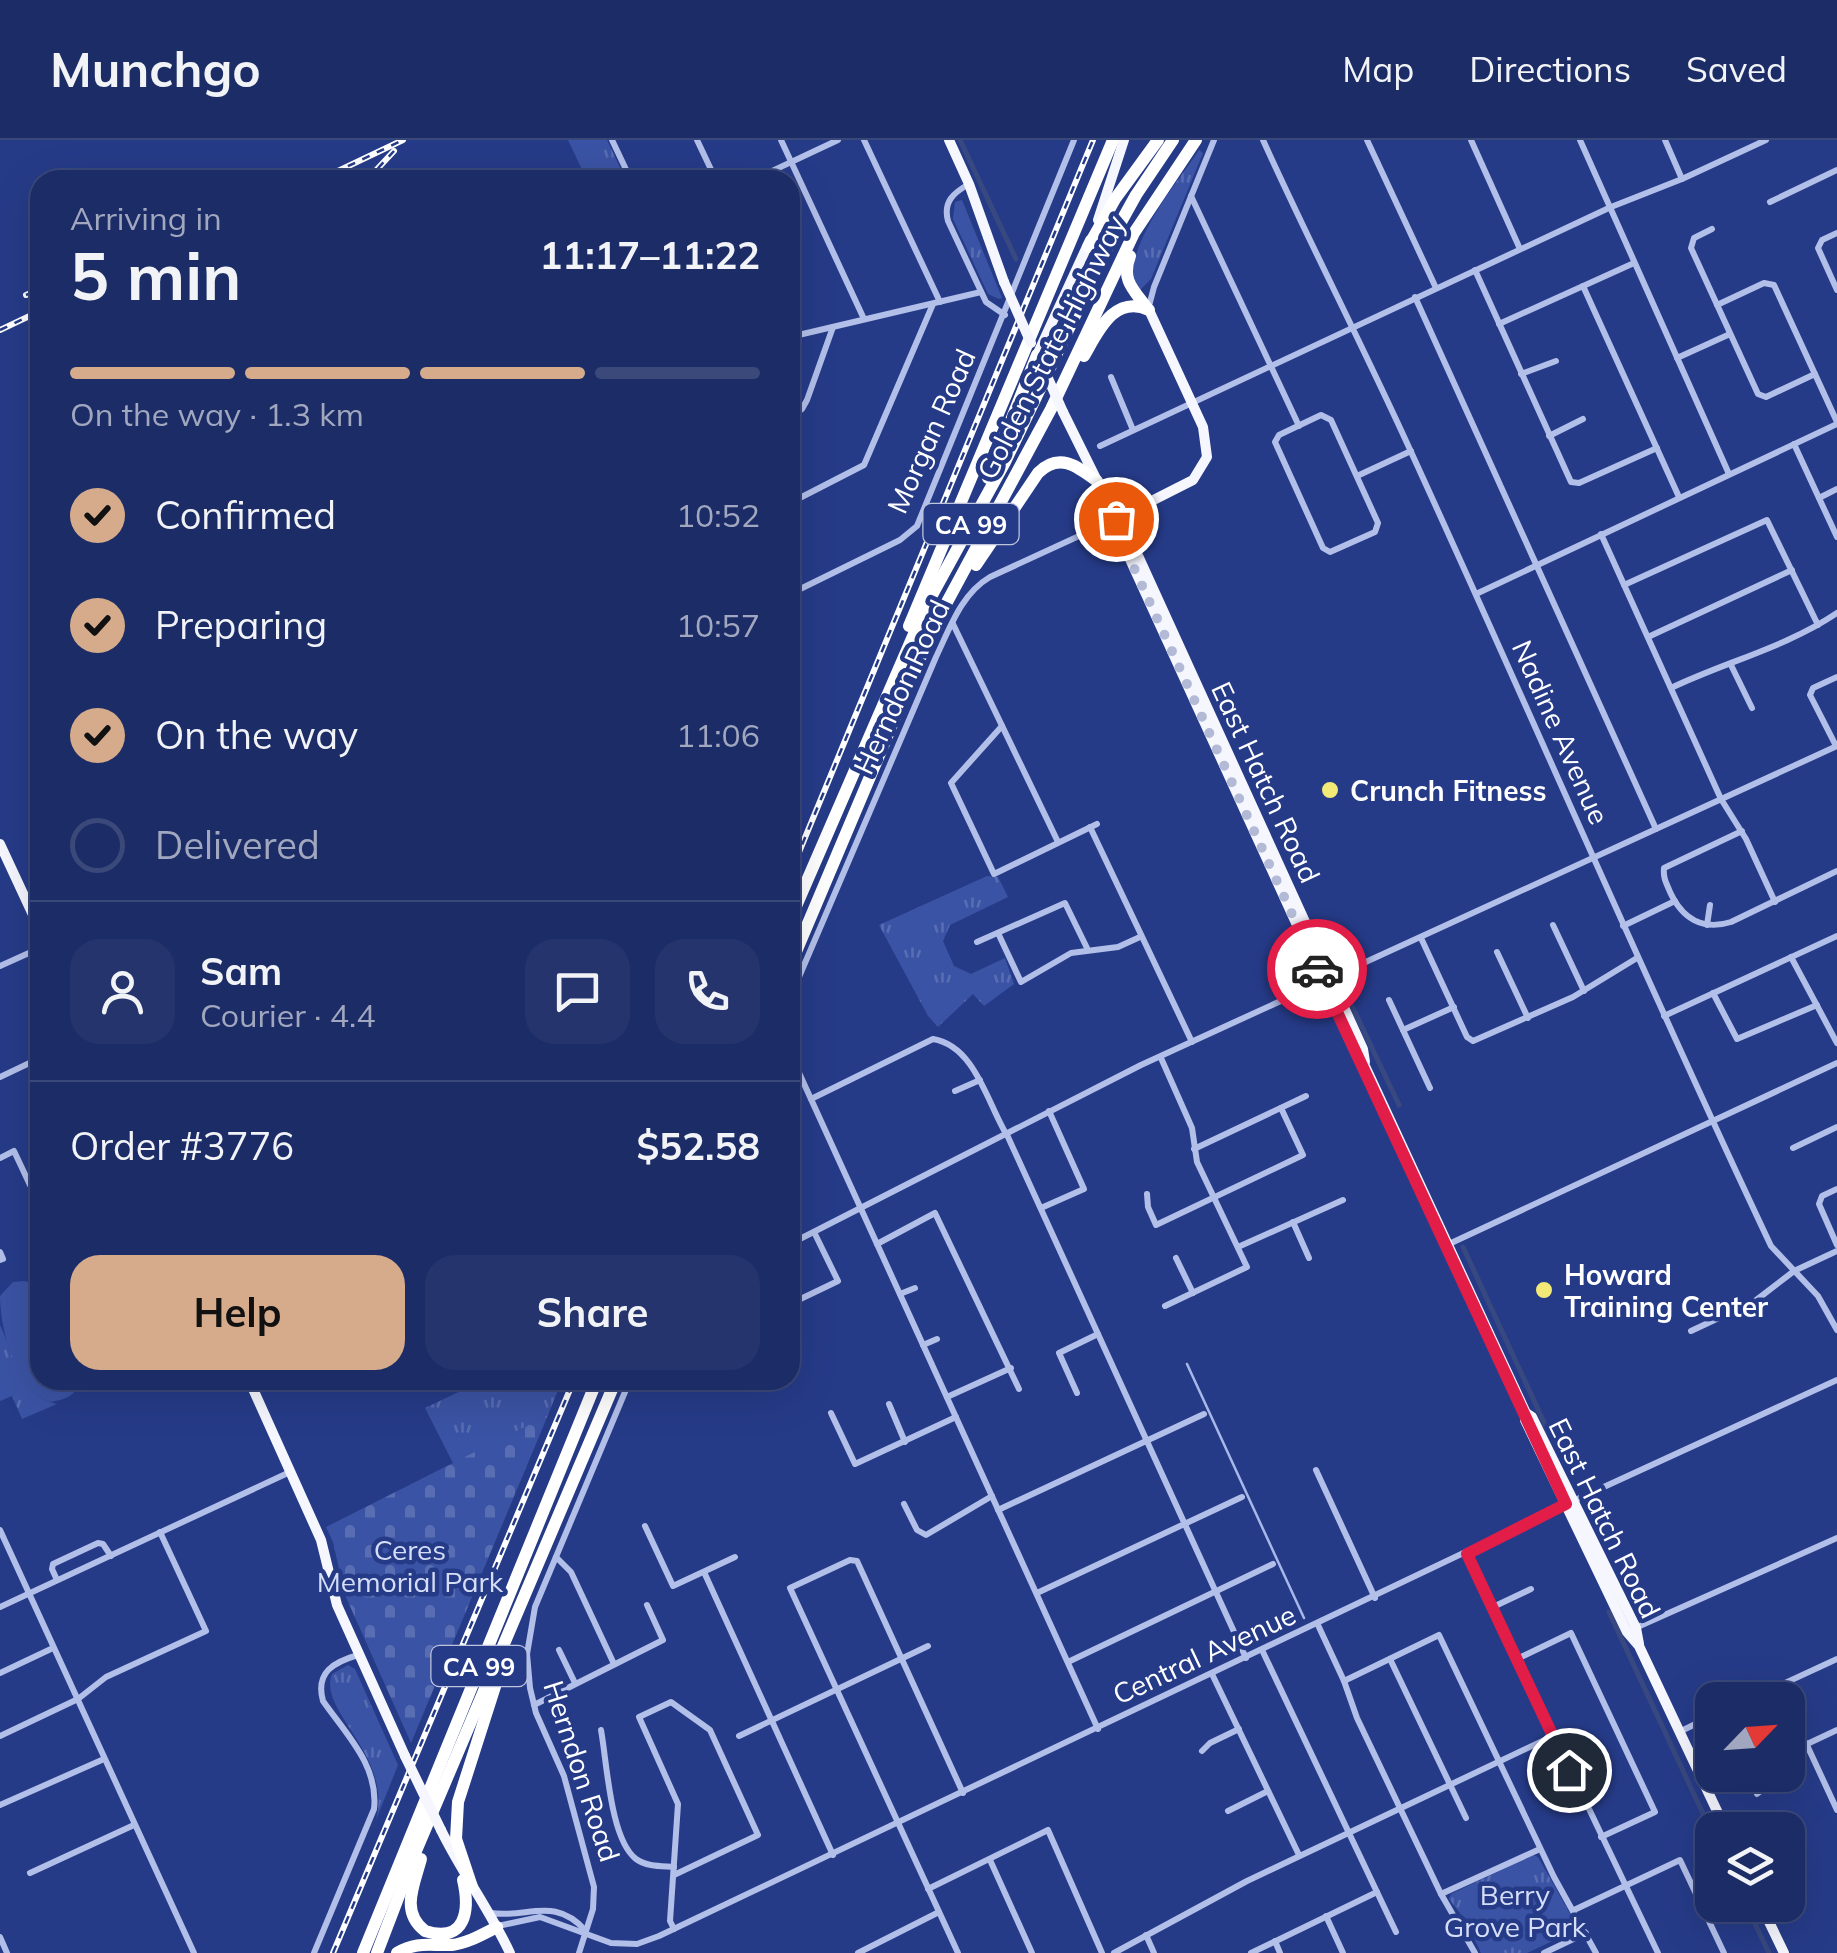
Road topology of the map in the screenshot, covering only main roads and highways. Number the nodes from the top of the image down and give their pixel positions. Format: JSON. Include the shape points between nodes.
{"nodes":[{"id":1,"x":949,"y":140,"type":"edge"},
{"id":2,"x":1113,"y":140,"type":"edge"},
{"id":3,"x":1124,"y":140,"type":"edge"},
{"id":4,"x":1158,"y":140,"type":"edge"},
{"id":5,"x":1173,"y":140,"type":"edge"},
{"id":6,"x":1196,"y":140,"type":"edge"},
{"id":7,"x":1157,"y":195,"type":"junction"},
{"id":8,"x":1088,"y":247,"type":"junction"},
{"id":9,"x":1154,"y":287,"type":"road end"},
{"id":10,"x":1136,"y":294,"type":"junction"},
{"id":11,"x":1149,"y":310,"type":"junction"},
{"id":12,"x":1054,"y":320,"type":"junction"},
{"id":13,"x":1022,"y":324,"type":"junction"},
{"id":14,"x":1037,"y":355,"type":"junction"},
{"id":15,"x":1057,"y":410,"type":"junction"},
{"id":16,"x":1097,"y":481,"type":"junction"},
{"id":17,"x":1116,"y":519,"type":"junction"},
{"id":18,"x":956,"y":552,"type":"junction"},
{"id":19,"x":947,"y":603,"type":"junction"},
{"id":20,"x":888,"y":689,"type":"junction"},
{"id":21,"x":0,"y":844,"type":"edge"},
{"id":22,"x":800,"y":896,"type":"edge"},
{"id":23,"x":30,"y":908,"type":"edge"},
{"id":24,"x":800,"y":942,"type":"edge"},
{"id":25,"x":253,"y":1390,"type":"edge"},
{"id":26,"x":594,"y":1390,"type":"edge"},
{"id":27,"x":612,"y":1390,"type":"edge"},
{"id":28,"x":522,"y":1602,"type":"junction"},
{"id":29,"x":1717,"y":1812,"type":"edge"},
{"id":30,"x":425,"y":1830,"type":"junction"},
{"id":31,"x":460,"y":1868,"type":"junction"},
{"id":32,"x":472,"y":1886,"type":"junction"},
{"id":33,"x":388,"y":1887,"type":"junction"},
{"id":34,"x":1769,"y":1922,"type":"edge"},
{"id":35,"x":497,"y":1927,"type":"junction"},
{"id":36,"x":355,"y":1953,"type":"edge"},
{"id":37,"x":363,"y":1953,"type":"edge"},
{"id":38,"x":377,"y":1953,"type":"edge"},
{"id":39,"x":397,"y":1953,"type":"edge"},
{"id":40,"x":510,"y":1953,"type":"edge"},
{"id":41,"x":1784,"y":1953,"type":"edge"}],
"edges":[{"from":1,"to":13,"type":"main road","name":"East Hatch Road","bridge":true},
{"from":2,"to":20,"type":"highway","via":[[920,594]]},
{"from":3,"to":8,"type":"main road"},
{"from":4,"to":8,"type":"highway"},
{"from":5,"to":18,"type":"highway","name":"Golden State Highway","number":"CA 99","via":[[1111,240]]},
{"from":6,"to":7,"type":"highway","name":"Golden State Highway","number":"CA 99"},
{"from":7,"to":10,"type":"highway","via":[[1127,266]]},
{"from":7,"to":15,"type":"highway","name":"Golden State Highway","number":"CA 99","via":[[1121,260]]},
{"from":8,"to":12,"type":"main road"},
{"from":9,"to":10,"type":"highway"},
{"from":10,"to":11,"type":"highway"},
{"from":11,"to":15,"type":"highway","via":[[1132,306],[1110,316]]},
{"from":11,"to":17,"type":"main road","name":"Herndon Road","via":[[1208,444],[1202,469],[1181,488]]},
{"from":12,"to":13,"type":"main road","bridge":true,"via":[[1041,330]]},
{"from":12,"to":14,"type":"main road"},
{"from":13,"to":14,"type":"main road","name":"East Hatch Road","bridge":true},
{"from":14,"to":15,"type":"main road","name":"East Hatch Road","bridge":true},
{"from":14,"to":18,"type":"highway"},
{"from":15,"to":16,"type":"main road","name":"East Hatch Road"},
{"from":15,"to":19,"type":"highway","name":"Golden State Highway","number":"CA 99"},
{"from":16,"to":17,"type":"main road","name":"East Hatch Road"},
{"from":16,"to":19,"type":"highway","via":[[1070,462],[1042,468]]},
{"from":17,"to":29,"type":"main road","name":"East Hatch Road","via":[[1125,526],[1526,1413]]},
{"from":18,"to":20,"type":"highway","name":"Golden State Highway","number":"CA 99"},
{"from":19,"to":24,"type":"highway","name":"Golden State Highway","number":"CA 99"},
{"from":20,"to":22,"type":"highway","name":"Golden State Highway","number":"CA 99"},
{"from":21,"to":23,"type":"main road"},
{"from":25,"to":31,"type":"main road","bridge":true,"via":[[321,1540],[333,1594],[358,1655]]},
{"from":26,"to":33,"type":"highway","number":"CA 99"},
{"from":27,"to":28,"type":"highway","number":"CA 99"},
{"from":28,"to":30,"type":"highway","number":"CA 99"},
{"from":28,"to":32,"type":"highway","via":[[458,1802],[456,1839]]},
{"from":30,"to":31,"type":"highway","via":[[410,1906],[425,1931],[448,1933],[466,1918]]},
{"from":30,"to":38,"type":"highway","number":"CA 99"},
{"from":31,"to":32,"type":"main road"},
{"from":32,"to":35,"type":"main road"},
{"from":33,"to":36,"type":"highway"},
{"from":33,"to":37,"type":"highway","number":"CA 99"},
{"from":34,"to":41,"type":"main road"},
{"from":35,"to":39,"type":"highway","via":[[466,1942],[422,1943]]},
{"from":35,"to":40,"type":"main road"}]}
